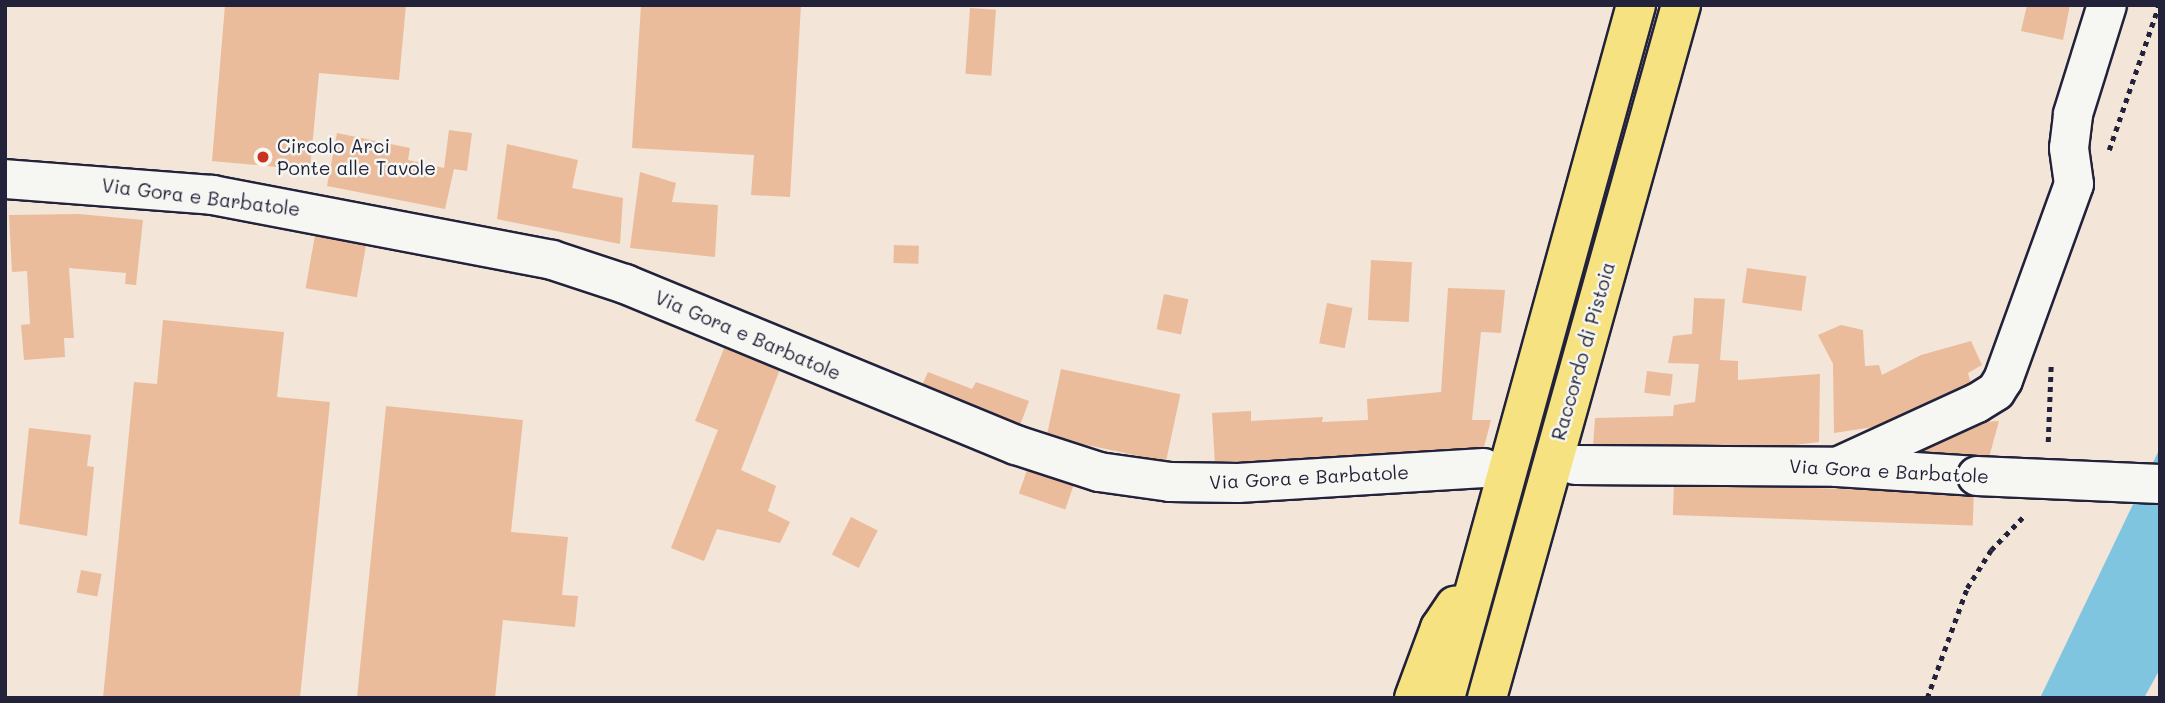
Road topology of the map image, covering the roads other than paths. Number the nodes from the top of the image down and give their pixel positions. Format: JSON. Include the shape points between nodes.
{"nodes":[{"id":1,"x":1636,"y":5,"type":"edge"},
{"id":2,"x":1681,"y":5,"type":"edge"},
{"id":3,"x":2107,"y":5,"type":"edge"},
{"id":4,"x":5,"y":179,"type":"edge"},
{"id":5,"x":1575,"y":465,"type":"dead end"},
{"id":6,"x":1837,"y":467,"type":"junction"},
{"id":7,"x":1484,"y":468,"type":"dead end"},
{"id":8,"x":2160,"y":484,"type":"edge"},
{"id":9,"x":1478,"y":578,"type":"junction"},
{"id":10,"x":1415,"y":698,"type":"edge"},
{"id":11,"x":1446,"y":698,"type":"edge"},
{"id":12,"x":1487,"y":698,"type":"edge"}],
"edges":[{"from":1,"to":9,"type":"highway","name":"Raccordo di Pistoia"},
{"from":2,"to":12,"type":"highway","name":"Raccordo di Pistoia"},
{"from":3,"to":6,"type":"street","via":[[2073,114],[2074,184],[2003,380],[1996,391],[1977,403]]},
{"from":4,"to":7,"type":"street","name":"Via Gora e Barbatole","via":[[212,195],[552,260],[625,284],[985,433],[1098,472],[1170,482],[1238,483]]},
{"from":5,"to":6,"type":"street","name":"Via Gora e Barbatole"},
{"from":6,"to":8,"type":"street","name":"Via Gora e Barbatole","bridge":true},
{"from":9,"to":10,"type":"highway","via":[[1440,628]]},
{"from":9,"to":11,"type":"highway","name":"Raccordo di Pistoia"}]}
